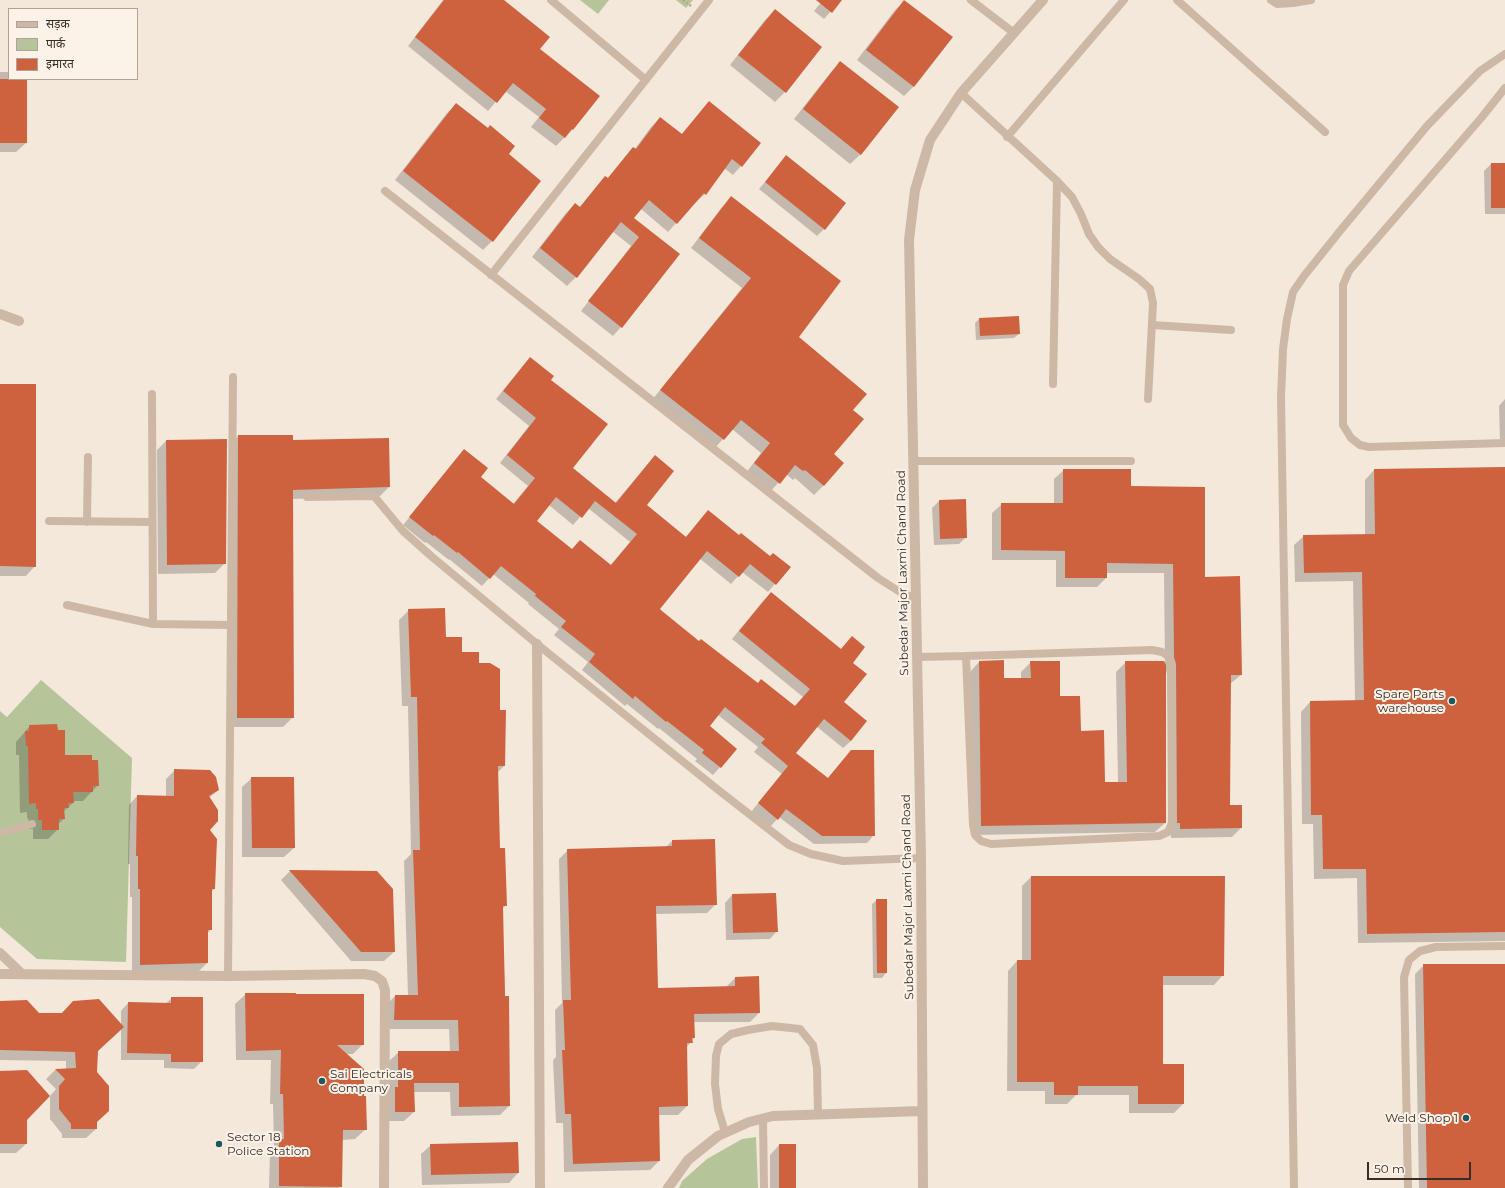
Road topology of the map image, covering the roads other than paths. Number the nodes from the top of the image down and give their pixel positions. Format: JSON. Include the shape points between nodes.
{"nodes":[{"id":1,"x":551,"y":0,"type":"edge"},
{"id":2,"x":710,"y":0,"type":"edge"},
{"id":3,"x":971,"y":0,"type":"edge"},
{"id":4,"x":1043,"y":0,"type":"edge"},
{"id":5,"x":1124,"y":0,"type":"edge"},
{"id":6,"x":1177,"y":0,"type":"edge"},
{"id":7,"x":1271,"y":0,"type":"edge"},
{"id":8,"x":1311,"y":0,"type":"edge"},
{"id":9,"x":1292,"y":2,"type":"edge"},
{"id":10,"x":1014,"y":33,"type":"junction"},
{"id":11,"x":1505,"y":54,"type":"edge"},
{"id":12,"x":646,"y":80,"type":"junction"},
{"id":13,"x":1505,"y":88,"type":"edge"},
{"id":14,"x":961,"y":93,"type":"junction"},
{"id":15,"x":1325,"y":132,"type":"dead end"},
{"id":16,"x":1007,"y":137,"type":"junction"},
{"id":17,"x":1057,"y":181,"type":"junction"},
{"id":18,"x":385,"y":191,"type":"dead end"},
{"id":19,"x":491,"y":275,"type":"junction"},
{"id":20,"x":0,"y":314,"type":"edge"},
{"id":21,"x":19,"y":321,"type":"dead end"},
{"id":22,"x":1152,"y":325,"type":"junction"},
{"id":23,"x":1231,"y":330,"type":"dead end"},
{"id":24,"x":233,"y":377,"type":"dead end"},
{"id":25,"x":1053,"y":384,"type":"dead end"},
{"id":26,"x":152,"y":394,"type":"dead end"},
{"id":27,"x":1148,"y":399,"type":"dead end"},
{"id":28,"x":1505,"y":443,"type":"edge"},
{"id":29,"x":88,"y":457,"type":"dead end"},
{"id":30,"x":914,"y":461,"type":"junction"},
{"id":31,"x":1131,"y":461,"type":"dead end"},
{"id":32,"x":307,"y":497,"type":"dead end"},
{"id":33,"x":49,"y":521,"type":"dead end"},
{"id":34,"x":87,"y":522,"type":"junction"},
{"id":35,"x":152,"y":522,"type":"junction"},
{"id":36,"x":916,"y":599,"type":"junction"},
{"id":37,"x":67,"y":605,"type":"dead end"},
{"id":38,"x":153,"y":624,"type":"junction"},
{"id":39,"x":231,"y":625,"type":"junction"},
{"id":40,"x":537,"y":644,"type":"junction"},
{"id":41,"x":966,"y":656,"type":"junction"},
{"id":42,"x":918,"y":657,"type":"junction"},
{"id":43,"x":32,"y":824,"type":"dead end"},
{"id":44,"x":0,"y":833,"type":"edge"},
{"id":45,"x":921,"y":858,"type":"junction"},
{"id":46,"x":1505,"y":946,"type":"edge"},
{"id":47,"x":0,"y":953,"type":"edge"},
{"id":48,"x":0,"y":974,"type":"edge"},
{"id":49,"x":22,"y":974,"type":"junction"},
{"id":50,"x":228,"y":976,"type":"junction"},
{"id":51,"x":922,"y":1111,"type":"junction"},
{"id":52,"x":818,"y":1115,"type":"junction"},
{"id":53,"x":763,"y":1119,"type":"junction"},
{"id":54,"x":725,"y":1132,"type":"junction"},
{"id":55,"x":384,"y":1188,"type":"edge"},
{"id":56,"x":540,"y":1188,"type":"edge"},
{"id":57,"x":668,"y":1188,"type":"edge"},
{"id":58,"x":764,"y":1188,"type":"edge"},
{"id":59,"x":923,"y":1188,"type":"edge"},
{"id":60,"x":1294,"y":1188,"type":"edge"},
{"id":61,"x":1408,"y":1188,"type":"edge"}],
"edges":[{"from":1,"to":12,"type":"lane"},
{"from":2,"to":12,"type":"lane"},
{"from":3,"to":10,"type":"lane"},
{"from":4,"to":10,"type":"street","name":"Subedar Major Laxmi Chand Road"},
{"from":5,"to":16,"type":"lane"},
{"from":6,"to":15,"type":"lane"},
{"from":7,"to":9,"type":"lane","via":[[1277,4]]},
{"from":8,"to":9,"type":"lane"},
{"from":10,"to":14,"type":"street","name":"Subedar Major Laxmi Chand Road"},
{"from":11,"to":60,"type":"lane","via":[[1480,71],[1427,126],[1340,231],[1294,292],[1287,319],[1281,397]]},
{"from":12,"to":19,"type":"lane"},
{"from":13,"to":28,"type":"lane","via":[[1349,271],[1343,285],[1343,425],[1351,438],[1360,445],[1369,447]]},
{"from":14,"to":16,"type":"lane"},
{"from":14,"to":30,"type":"street","name":"Subedar Major Laxmi Chand Road","via":[[930,140],[915,190],[909,240]]},
{"from":16,"to":17,"type":"lane"},
{"from":17,"to":22,"type":"lane","via":[[1072,197],[1098,247],[1150,289],[1153,303]]},
{"from":17,"to":25,"type":"lane"},
{"from":18,"to":19,"type":"lane"},
{"from":19,"to":36,"type":"lane","via":[[878,578]]},
{"from":20,"to":21,"type":"street"},
{"from":22,"to":23,"type":"lane"},
{"from":22,"to":27,"type":"lane"},
{"from":24,"to":39,"type":"lane"},
{"from":26,"to":35,"type":"lane"},
{"from":29,"to":34,"type":"lane"},
{"from":30,"to":31,"type":"lane"},
{"from":30,"to":36,"type":"street","name":"Subedar Major Laxmi Chand Road"},
{"from":32,"to":40,"type":"lane","via":[[374,496],[403,531]]},
{"from":33,"to":34,"type":"lane"},
{"from":34,"to":35,"type":"lane"},
{"from":35,"to":38,"type":"lane"},
{"from":36,"to":42,"type":"street","name":"Subedar Major Laxmi Chand Road"},
{"from":37,"to":38,"type":"lane"},
{"from":38,"to":39,"type":"lane"},
{"from":39,"to":50,"type":"lane"},
{"from":40,"to":45,"type":"lane","via":[[789,845],[811,854],[843,861]]},
{"from":40,"to":56,"type":"street"},
{"from":41,"to":41,"type":"lane","via":[[1152,650],[1168,656],[1172,823],[1168,832],[1159,836],[991,844],[981,841],[975,835],[973,826]]},
{"from":41,"to":42,"type":"lane"},
{"from":42,"to":45,"type":"street","name":"Subedar Major Laxmi Chand Road"},
{"from":43,"to":44,"type":"lane"},
{"from":45,"to":51,"type":"street","name":"Subedar Major Laxmi Chand Road"},
{"from":46,"to":61,"type":"lane","via":[[1436,947],[1420,951],[1409,960],[1404,977]]},
{"from":47,"to":49,"type":"street"},
{"from":48,"to":49,"type":"street"},
{"from":49,"to":50,"type":"street"},
{"from":50,"to":55,"type":"street","via":[[364,974],[376,976],[382,982],[385,990]]},
{"from":51,"to":52,"type":"street"},
{"from":51,"to":59,"type":"street","name":"Subedar Major Laxmi Chand Road"},
{"from":52,"to":53,"type":"street","via":[[773,1116]]},
{"from":52,"to":54,"type":"lane","via":[[817,1068],[813,1045],[800,1029],[772,1026],[748,1030],[731,1034],[719,1044],[716,1056],[715,1084],[718,1109]]},
{"from":53,"to":54,"type":"street"},
{"from":53,"to":58,"type":"lane"},
{"from":54,"to":57,"type":"street","via":[[688,1160]]}]}
